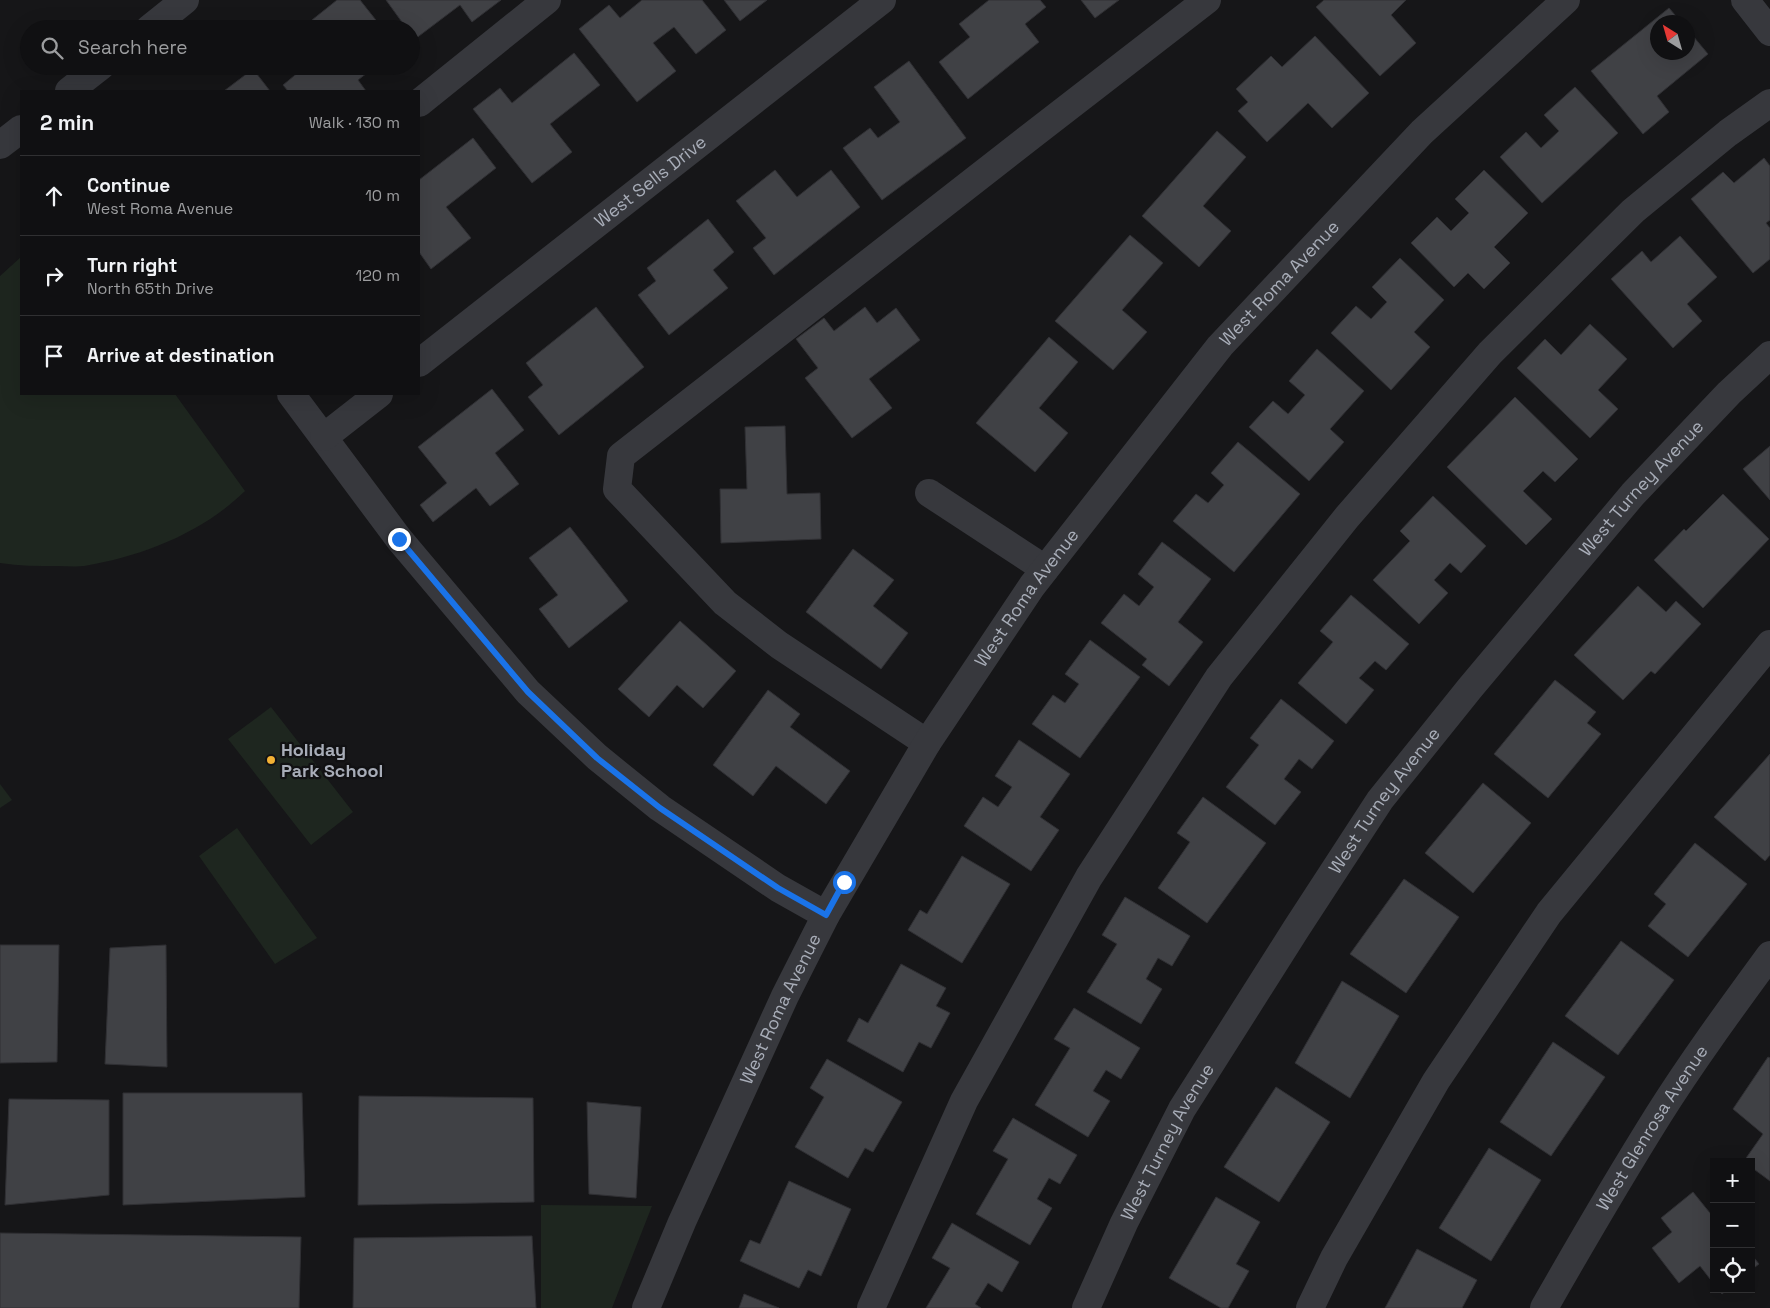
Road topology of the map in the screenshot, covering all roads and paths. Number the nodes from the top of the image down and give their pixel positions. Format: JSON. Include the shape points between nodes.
{"nodes":[{"id":1,"x":186,"y":0,"type":"edge"},
{"id":2,"x":547,"y":0,"type":"edge"},
{"id":3,"x":882,"y":0,"type":"edge"},
{"id":4,"x":1207,"y":0,"type":"edge"},
{"id":5,"x":1566,"y":0,"type":"edge"},
{"id":6,"x":1745,"y":0,"type":"edge"},
{"id":7,"x":160,"y":20,"type":"edge"},
{"id":8,"x":1770,"y":32,"type":"edge"},
{"id":9,"x":89,"y":75,"type":"edge"},
{"id":10,"x":70,"y":90,"type":"edge"},
{"id":11,"x":420,"y":102,"type":"edge"},
{"id":12,"x":1770,"y":102,"type":"edge"},
{"id":13,"x":20,"y":130,"type":"edge"},
{"id":14,"x":0,"y":145,"type":"edge"},
{"id":15,"x":1770,"y":355,"type":"edge"},
{"id":16,"x":420,"y":361,"type":"edge"},
{"id":17,"x":292,"y":395,"type":"edge"},
{"id":18,"x":378,"y":395,"type":"edge"},
{"id":19,"x":324,"y":436,"type":"junction"},
{"id":20,"x":929,"y":493,"type":"dead end"},
{"id":21,"x":1045,"y":570,"type":"junction"},
{"id":22,"x":1770,"y":644,"type":"edge"},
{"id":23,"x":927,"y":743,"type":"junction"},
{"id":24,"x":826,"y":915,"type":"junction"},
{"id":25,"x":1770,"y":955,"type":"edge"},
{"id":26,"x":1547,"y":1307,"type":"edge"},
{"id":27,"x":646,"y":1308,"type":"edge"},
{"id":28,"x":871,"y":1308,"type":"edge"},
{"id":29,"x":1086,"y":1308,"type":"edge"},
{"id":30,"x":1310,"y":1308,"type":"edge"}],
"edges":[{"from":1,"to":7,"type":"street"},
{"from":2,"to":11,"type":"street"},
{"from":3,"to":16,"type":"street","name":"West Sells Drive"},
{"from":4,"to":23,"type":"street","via":[[621,456],[616,489],[725,603],[779,645]]},
{"from":5,"to":21,"type":"street","name":"West Roma Avenue","via":[[1422,132],[1220,346]]},
{"from":6,"to":8,"type":"street"},
{"from":9,"to":10,"type":"street"},
{"from":12,"to":28,"type":"street","via":[[1633,211],[1490,353],[1347,517],[1219,677],[1089,878],[964,1101]]},
{"from":13,"to":14,"type":"street"},
{"from":15,"to":29,"type":"street","name":"West Turney Avenue","via":[[1728,393],[1633,494],[1380,800],[1182,1109],[1124,1223]]},
{"from":17,"to":19,"type":"street"},
{"from":18,"to":19,"type":"street"},
{"from":19,"to":24,"type":"street","via":[[399,539],[528,692],[597,758],[660,808],[778,888]]},
{"from":20,"to":21,"type":"street"},
{"from":21,"to":23,"type":"street","name":"West Roma Avenue"},
{"from":22,"to":30,"type":"street","via":[[1549,913],[1436,1081],[1334,1258]]},
{"from":23,"to":24,"type":"street","name":"West Roma Avenue"},
{"from":24,"to":27,"type":"street","name":"West Roma Avenue","via":[[785,996]]},
{"from":25,"to":26,"type":"street","name":"West Glenrosa Avenue","via":[[1659,1113],[1603,1204]]}]}
